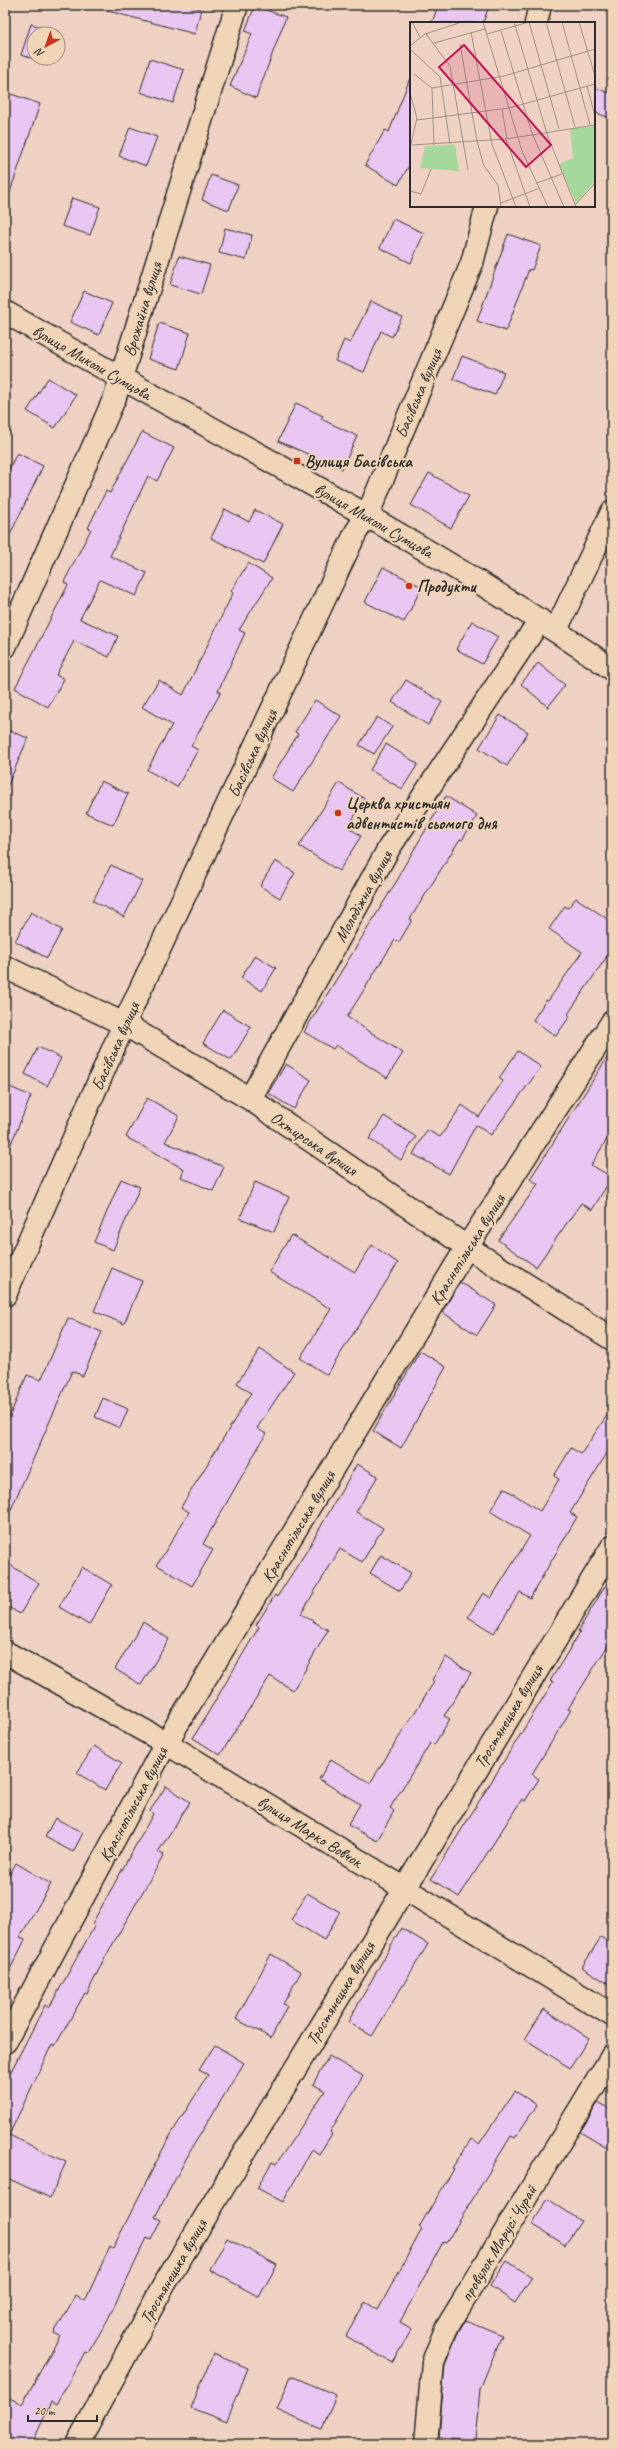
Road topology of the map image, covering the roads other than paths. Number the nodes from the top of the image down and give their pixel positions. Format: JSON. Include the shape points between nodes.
{"nodes":[{"id":1,"x":238,"y":5,"type":"edge"},
{"id":2,"x":540,"y":5,"type":"edge"},
{"id":3,"x":536,"y":22,"type":"edge"},
{"id":4,"x":487,"y":207,"type":"edge"},
{"id":5,"x":5,"y":312,"type":"edge"},
{"id":6,"x":120,"y":379,"type":"junction"},
{"id":7,"x":612,"y":512,"type":"edge"},
{"id":8,"x":368,"y":514,"type":"junction"},
{"id":9,"x":548,"y":625,"type":"junction"},
{"id":10,"x":5,"y":648,"type":"edge"},
{"id":11,"x":612,"y":669,"type":"edge"},
{"id":12,"x":5,"y":967,"type":"edge"},
{"id":13,"x":612,"y":1022,"type":"edge"},
{"id":14,"x":124,"y":1024,"type":"junction"},
{"id":15,"x":250,"y":1099,"type":"junction"},
{"id":16,"x":467,"y":1247,"type":"junction"},
{"id":17,"x":5,"y":1295,"type":"edge"},
{"id":18,"x":612,"y":1339,"type":"edge"},
{"id":19,"x":612,"y":1547,"type":"edge"},
{"id":20,"x":5,"y":1652,"type":"edge"},
{"id":21,"x":166,"y":1743,"type":"junction"},
{"id":22,"x":403,"y":1889,"type":"junction"},
{"id":23,"x":612,"y":2015,"type":"edge"},
{"id":24,"x":5,"y":2042,"type":"edge"},
{"id":25,"x":612,"y":2056,"type":"edge"},
{"id":26,"x":77,"y":2444,"type":"edge"},
{"id":27,"x":426,"y":2444,"type":"edge"}],
"edges":[{"from":1,"to":6,"type":"street","name":"Врожайна вулиця"},
{"from":2,"to":3,"type":"street"},
{"from":4,"to":8,"type":"street","name":"Басівська вулиця","via":[[472,263]]},
{"from":5,"to":6,"type":"street","name":"вулиця Миколи Сумцова"},
{"from":6,"to":8,"type":"street","name":"вулиця Миколи Сумцова"},
{"from":6,"to":10,"type":"street","name":"Врожайна вулиця"},
{"from":7,"to":9,"type":"street","name":"Молодіжна вулиця"},
{"from":8,"to":9,"type":"street","name":"вулиця Миколи Сумцова"},
{"from":8,"to":14,"type":"street","name":"Басівська вулиця","via":[[356,532]]},
{"from":9,"to":11,"type":"street","name":"вулиця Миколи Сумцова"},
{"from":9,"to":15,"type":"street","name":"Молодіжна вулиця","via":[[390,848]]},
{"from":12,"to":14,"type":"street","name":"Охтирська вулиця"},
{"from":13,"to":16,"type":"street","name":"Краснопільська вулиця"},
{"from":14,"to":15,"type":"street","name":"Охтирська вулиця"},
{"from":14,"to":17,"type":"street","name":"Басівська вулиця"},
{"from":15,"to":16,"type":"street","name":"Охтирська вулиця"},
{"from":16,"to":18,"type":"street","name":"Охтирська вулиця"},
{"from":16,"to":21,"type":"street","name":"Краснопільська вулиця"},
{"from":19,"to":22,"type":"street","name":"Тростянецька вулиця"},
{"from":20,"to":21,"type":"street","name":"вулиця Марко Вовчок"},
{"from":21,"to":22,"type":"street","name":"вулиця Марко Вовчок"},
{"from":21,"to":24,"type":"street","name":"Краснопільська вулиця"},
{"from":22,"to":23,"type":"street","name":"вулиця Марко Вовчок"},
{"from":22,"to":26,"type":"street","name":"Тростянецька вулиця","via":[[164,2285]]},
{"from":25,"to":27,"type":"street","name":"провулок Марусі Чурай","via":[[446,2329],[433,2362]]}]}
